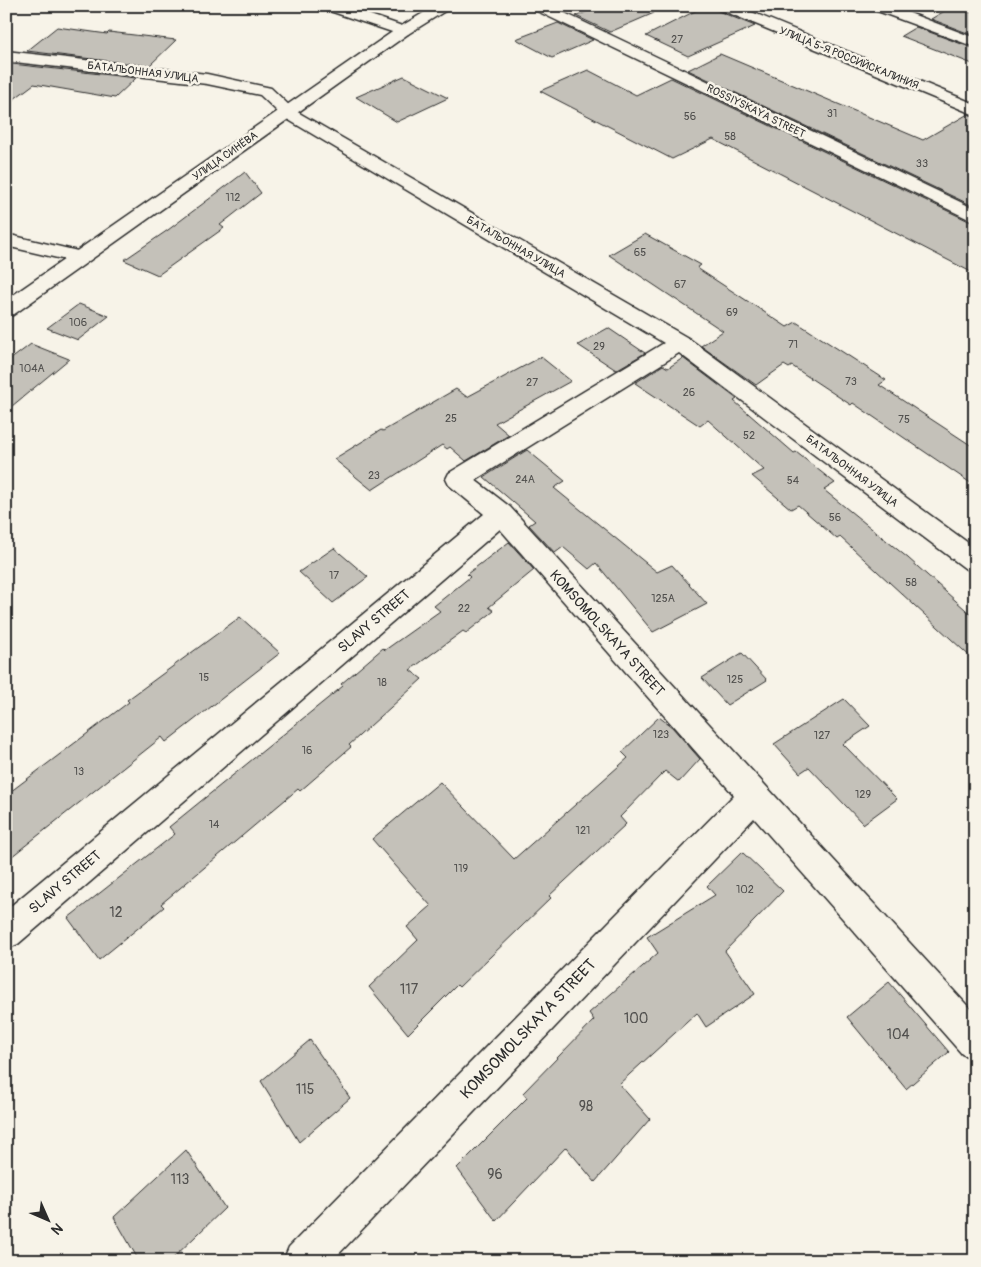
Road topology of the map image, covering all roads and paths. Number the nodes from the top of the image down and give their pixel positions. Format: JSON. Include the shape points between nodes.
{"nodes":[{"id":1,"x":329,"y":6,"type":"edge"},
{"id":2,"x":446,"y":6,"type":"edge"},
{"id":3,"x":538,"y":6,"type":"edge"},
{"id":4,"x":724,"y":6,"type":"edge"},
{"id":5,"x":877,"y":6,"type":"edge"},
{"id":6,"x":403,"y":31,"type":"junction"},
{"id":7,"x":975,"y":43,"type":"edge"},
{"id":8,"x":6,"y":56,"type":"edge"},
{"id":9,"x":975,"y":110,"type":"edge"},
{"id":10,"x":288,"y":113,"type":"junction"},
{"id":11,"x":975,"y":216,"type":"edge"},
{"id":12,"x":6,"y":240,"type":"edge"},
{"id":13,"x":79,"y":257,"type":"junction"},
{"id":14,"x":6,"y":310,"type":"edge"},
{"id":15,"x":680,"y":343,"type":"junction"},
{"id":16,"x":501,"y":514,"type":"junction"},
{"id":17,"x":975,"y":562,"type":"edge"},
{"id":18,"x":754,"y":797,"type":"junction"},
{"id":19,"x":6,"y":932,"type":"edge"},
{"id":20,"x":975,"y":1041,"type":"edge"},
{"id":21,"x":303,"y":1261,"type":"edge"}],
"edges":[{"from":1,"to":6,"type":"street"},
{"from":2,"to":6,"type":"street","name":"УЛИЦА СИНЁВА"},
{"from":3,"to":11,"type":"street","name":"ROSSIYSKAYA STREET"},
{"from":4,"to":9,"type":"street","name":"УЛИЦА 5-Я РОССИЙСКАЛИНИЯ"},
{"from":5,"to":7,"type":"street"},
{"from":6,"to":10,"type":"street","name":"УЛИЦА СИНЁВА"},
{"from":8,"to":10,"type":"street","name":"БАТАЛЬОННАЯ УЛИЦА","via":[[207,79],[265,91]]},
{"from":10,"to":13,"type":"street","name":"УЛИЦА СИНЁВА"},
{"from":10,"to":15,"type":"street","name":"БАТАЛЬОННАЯ УЛИЦА"},
{"from":12,"to":13,"type":"street"},
{"from":13,"to":14,"type":"street","name":"УЛИЦА СИНЁВА"},
{"from":15,"to":16,"type":"street","via":[[458,479]]},
{"from":15,"to":17,"type":"street","name":"БАТАЛЬОННАЯ УЛИЦА"},
{"from":16,"to":18,"type":"street","name":"KOMSOMOLSKAYA STREET"},
{"from":16,"to":19,"type":"street","name":"SLAVY STREET"},
{"from":18,"to":20,"type":"street","name":"KOMSOMOLSKAYA STREET"},
{"from":18,"to":21,"type":"street","name":"KOMSOMOLSKAYA STREET"}]}
